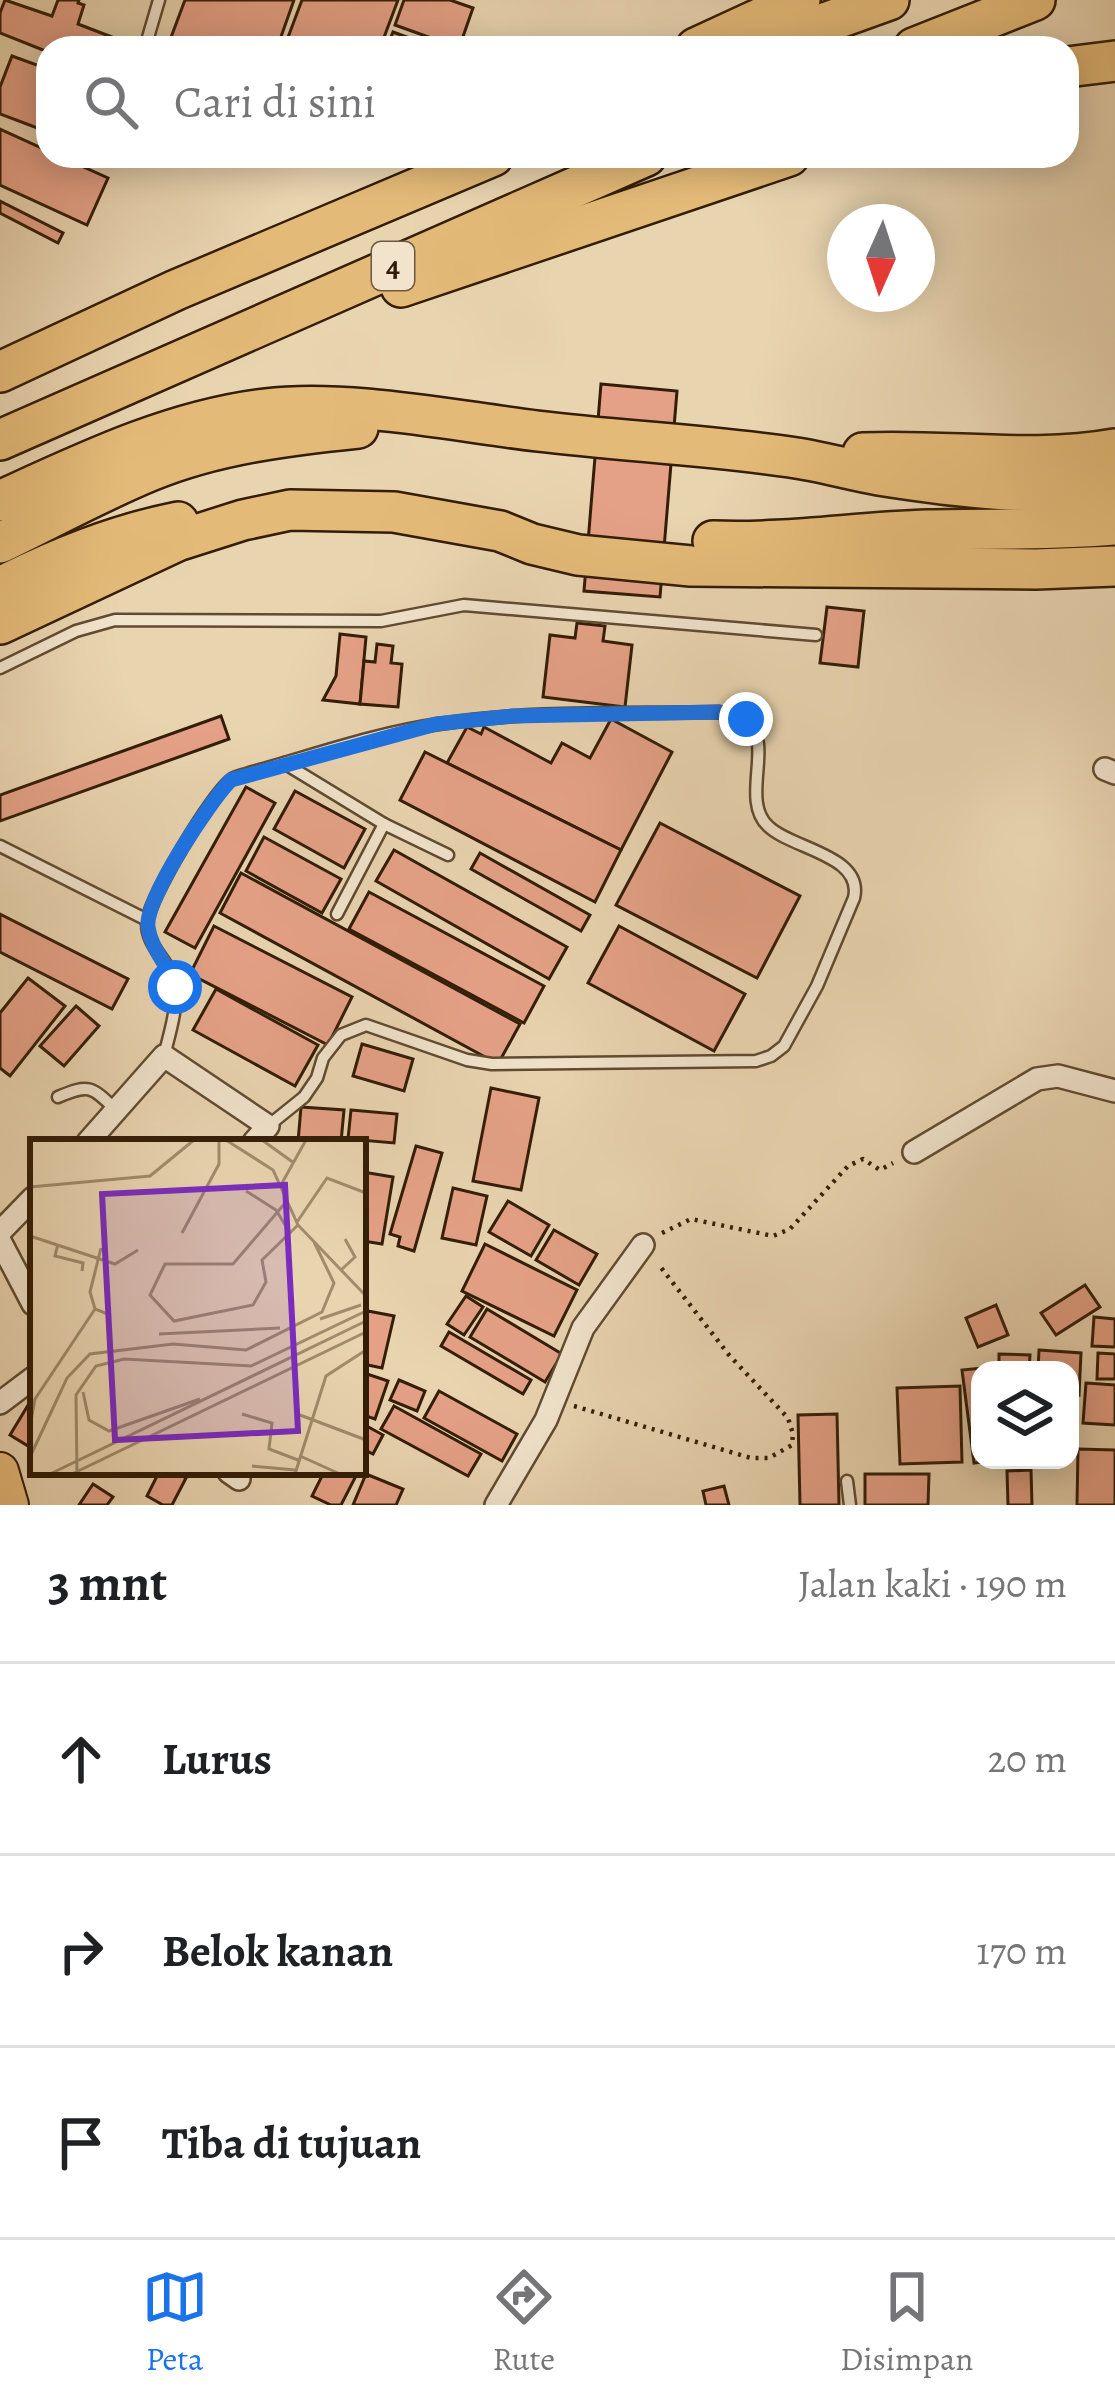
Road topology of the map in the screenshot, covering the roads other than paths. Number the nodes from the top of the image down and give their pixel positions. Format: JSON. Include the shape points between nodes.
{"nodes":[{"id":1,"x":159,"y":0,"type":"edge"},
{"id":2,"x":800,"y":0,"type":"edge"},
{"id":3,"x":889,"y":0,"type":"edge"},
{"id":4,"x":1035,"y":0,"type":"edge"},
{"id":5,"x":148,"y":36,"type":"edge"},
{"id":6,"x":723,"y":36,"type":"edge"},
{"id":7,"x":788,"y":36,"type":"edge"},
{"id":8,"x":945,"y":36,"type":"edge"},
{"id":9,"x":1115,"y":61,"type":"edge"},
{"id":10,"x":1079,"y":66,"type":"edge"},
{"id":11,"x":436,"y":168,"type":"edge"},
{"id":12,"x":465,"y":168,"type":"edge"},
{"id":13,"x":618,"y":168,"type":"edge"},
{"id":14,"x":755,"y":168,"type":"edge"},
{"id":15,"x":176,"y":290,"type":"junction"},
{"id":16,"x":0,"y":372,"type":"edge"},
{"id":17,"x":140,"y":376,"type":"junction"},
{"id":18,"x":490,"y":425,"type":"junction"},
{"id":19,"x":0,"y":440,"type":"edge"},
{"id":20,"x":1115,"y":449,"type":"edge"},
{"id":21,"x":792,"y":457,"type":"junction"},
{"id":22,"x":1115,"y":487,"type":"edge"},
{"id":23,"x":0,"y":501,"type":"edge"},
{"id":24,"x":290,"y":510,"type":"junction"},
{"id":25,"x":1115,"y":525,"type":"edge"},
{"id":26,"x":500,"y":531,"type":"junction"},
{"id":27,"x":0,"y":543,"type":"edge"},
{"id":28,"x":1115,"y":566,"type":"edge"},
{"id":29,"x":0,"y":587,"type":"edge"},
{"id":30,"x":0,"y":624,"type":"edge"},
{"id":31,"x":816,"y":635,"type":"dead end"},
{"id":32,"x":0,"y":668,"type":"edge"},
{"id":33,"x":284,"y":763,"type":"junction"},
{"id":34,"x":384,"y":824,"type":"junction"},
{"id":35,"x":0,"y":846,"type":"edge"},
{"id":36,"x":448,"y":855,"type":"dead end"},
{"id":37,"x":337,"y":914,"type":"dead end"},
{"id":38,"x":146,"y":920,"type":"junction"},
{"id":39,"x":164,"y":1056,"type":"junction"},
{"id":40,"x":1115,"y":1091,"type":"edge"},
{"id":41,"x":58,"y":1097,"type":"dead end"},
{"id":42,"x":117,"y":1111,"type":"junction"},
{"id":43,"x":261,"y":1134,"type":"edge"},
{"id":44,"x":91,"y":1139,"type":"edge"},
{"id":45,"x":914,"y":1152,"type":"dead end"},
{"id":46,"x":30,"y":1202,"type":"edge"},
{"id":47,"x":0,"y":1237,"type":"edge"},
{"id":48,"x":644,"y":1246,"type":"road end"},
{"id":49,"x":30,"y":1298,"type":"edge"},
{"id":50,"x":30,"y":1380,"type":"edge"},
{"id":51,"x":0,"y":1402,"type":"edge"},
{"id":52,"x":0,"y":1472,"type":"edge"},
{"id":53,"x":847,"y":1481,"type":"dead end"},
{"id":54,"x":10,"y":1505,"type":"edge"},
{"id":55,"x":496,"y":1505,"type":"edge"},
{"id":56,"x":850,"y":1505,"type":"edge"}],
"edges":[{"from":1,"to":5,"type":"lane"},
{"from":2,"to":6,"type":"highway"},
{"from":3,"to":7,"type":"highway"},
{"from":4,"to":8,"type":"highway"},
{"from":9,"to":10,"type":"highway"},
{"from":11,"to":15,"type":"highway"},
{"from":12,"to":15,"type":"highway","number":"4"},
{"from":13,"to":17,"type":"highway","number":"4"},
{"from":14,"to":17,"type":"highway"},
{"from":15,"to":16,"type":"highway","number":"4"},
{"from":17,"to":19,"type":"highway","number":"4"},
{"from":18,"to":21,"type":"highway"},
{"from":18,"to":23,"type":"highway","via":[[266,409],[182,427]]},
{"from":18,"to":27,"type":"highway","via":[[372,426],[207,453]]},
{"from":20,"to":21,"type":"highway"},
{"from":21,"to":22,"type":"highway","via":[[936,483]]},
{"from":24,"to":26,"type":"highway","via":[[394,512]]},
{"from":24,"to":29,"type":"highway","via":[[128,533]]},
{"from":24,"to":30,"type":"highway","via":[[177,541]]},
{"from":25,"to":26,"type":"highway","via":[[738,542]]},
{"from":26,"to":28,"type":"highway","via":[[578,555],[691,566]]},
{"from":31,"to":32,"type":"lane","via":[[464,604],[381,621],[115,620]]},
{"from":33,"to":34,"type":"lane"},
{"from":33,"to":38,"type":"lane","via":[[231,780],[214,798]]},
{"from":33,"to":43,"type":"lane","via":[[436,724],[719,712],[746,719],[758,739],[758,812],[768,827],[840,864],[856,888],[818,986],[770,1056],[492,1064],[366,1025],[341,1036],[304,1097]]},
{"from":34,"to":36,"type":"lane"},
{"from":34,"to":37,"type":"lane"},
{"from":35,"to":38,"type":"lane"},
{"from":38,"to":39,"type":"lane","via":[[175,987]]},
{"from":39,"to":42,"type":"street"},
{"from":39,"to":43,"type":"street"},
{"from":40,"to":45,"type":"street","via":[[1058,1076],[1037,1079]]},
{"from":41,"to":42,"type":"lane","via":[[94,1089]]},
{"from":42,"to":44,"type":"street"},
{"from":46,"to":47,"type":"street"},
{"from":47,"to":49,"type":"street"},
{"from":48,"to":55,"type":"street","via":[[583,1328],[538,1436]]},
{"from":50,"to":51,"type":"street"},
{"from":52,"to":54,"type":"highway"},
{"from":53,"to":56,"type":"lane"}]}
